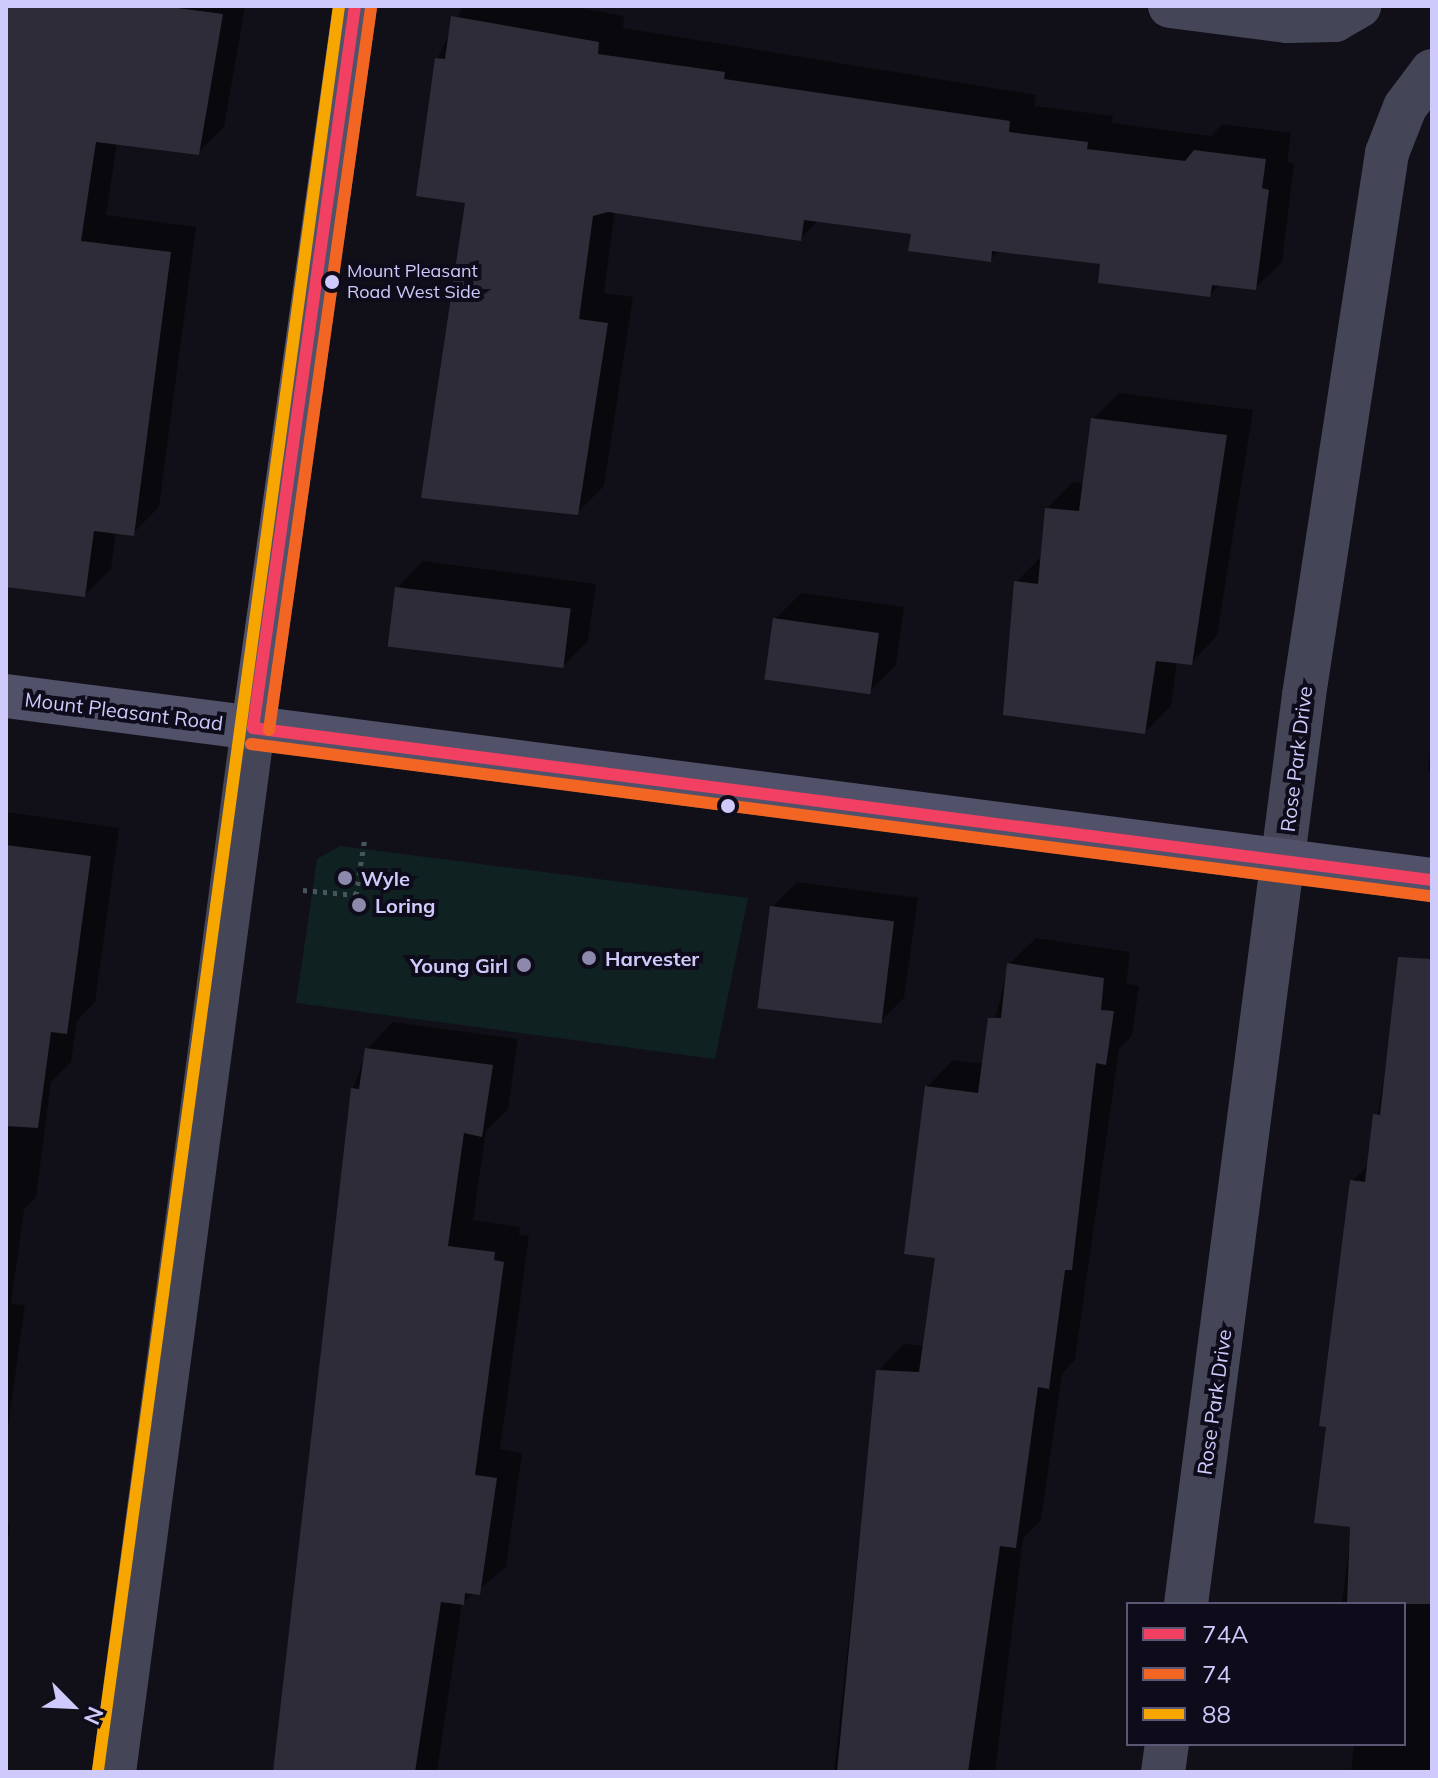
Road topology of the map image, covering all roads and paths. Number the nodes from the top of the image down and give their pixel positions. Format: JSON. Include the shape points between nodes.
{"nodes":[{"id":1,"x":355,"y":6,"type":"edge"},
{"id":2,"x":1170,"y":6,"type":"edge"},
{"id":3,"x":1359,"y":6,"type":"edge"},
{"id":4,"x":1432,"y":71,"type":"edge"},
{"id":5,"x":6,"y":696,"type":"edge"},
{"id":6,"x":253,"y":728,"type":"junction"},
{"id":7,"x":365,"y":837,"type":"dead end"},
{"id":8,"x":1283,"y":860,"type":"junction"},
{"id":9,"x":1432,"y":880,"type":"edge"},
{"id":10,"x":303,"y":890,"type":"dead end"},
{"id":11,"x":1186,"y":1602,"type":"edge"},
{"id":12,"x":1167,"y":1746,"type":"edge"},
{"id":13,"x":114,"y":1772,"type":"edge"},
{"id":14,"x":1163,"y":1772,"type":"edge"}],
"edges":[{"from":1,"to":6,"type":"main road"},
{"from":2,"to":3,"type":"street","via":[[1287,21],[1335,20]]},
{"from":4,"to":8,"type":"street","name":"Rose Park Drive","via":[[1405,107],[1387,153]]},
{"from":5,"to":6,"type":"main road","name":"Mount Pleasant Road"},
{"from":6,"to":8,"type":"main road","name":"Mount Pleasant Road"},
{"from":6,"to":13,"type":"street"},
{"from":7,"to":10,"type":"path","via":[[356,895]]},
{"from":8,"to":9,"type":"main road","name":"Mount Pleasant Road"},
{"from":8,"to":11,"type":"street","name":"Rose Park Drive"},
{"from":12,"to":14,"type":"street"}]}
